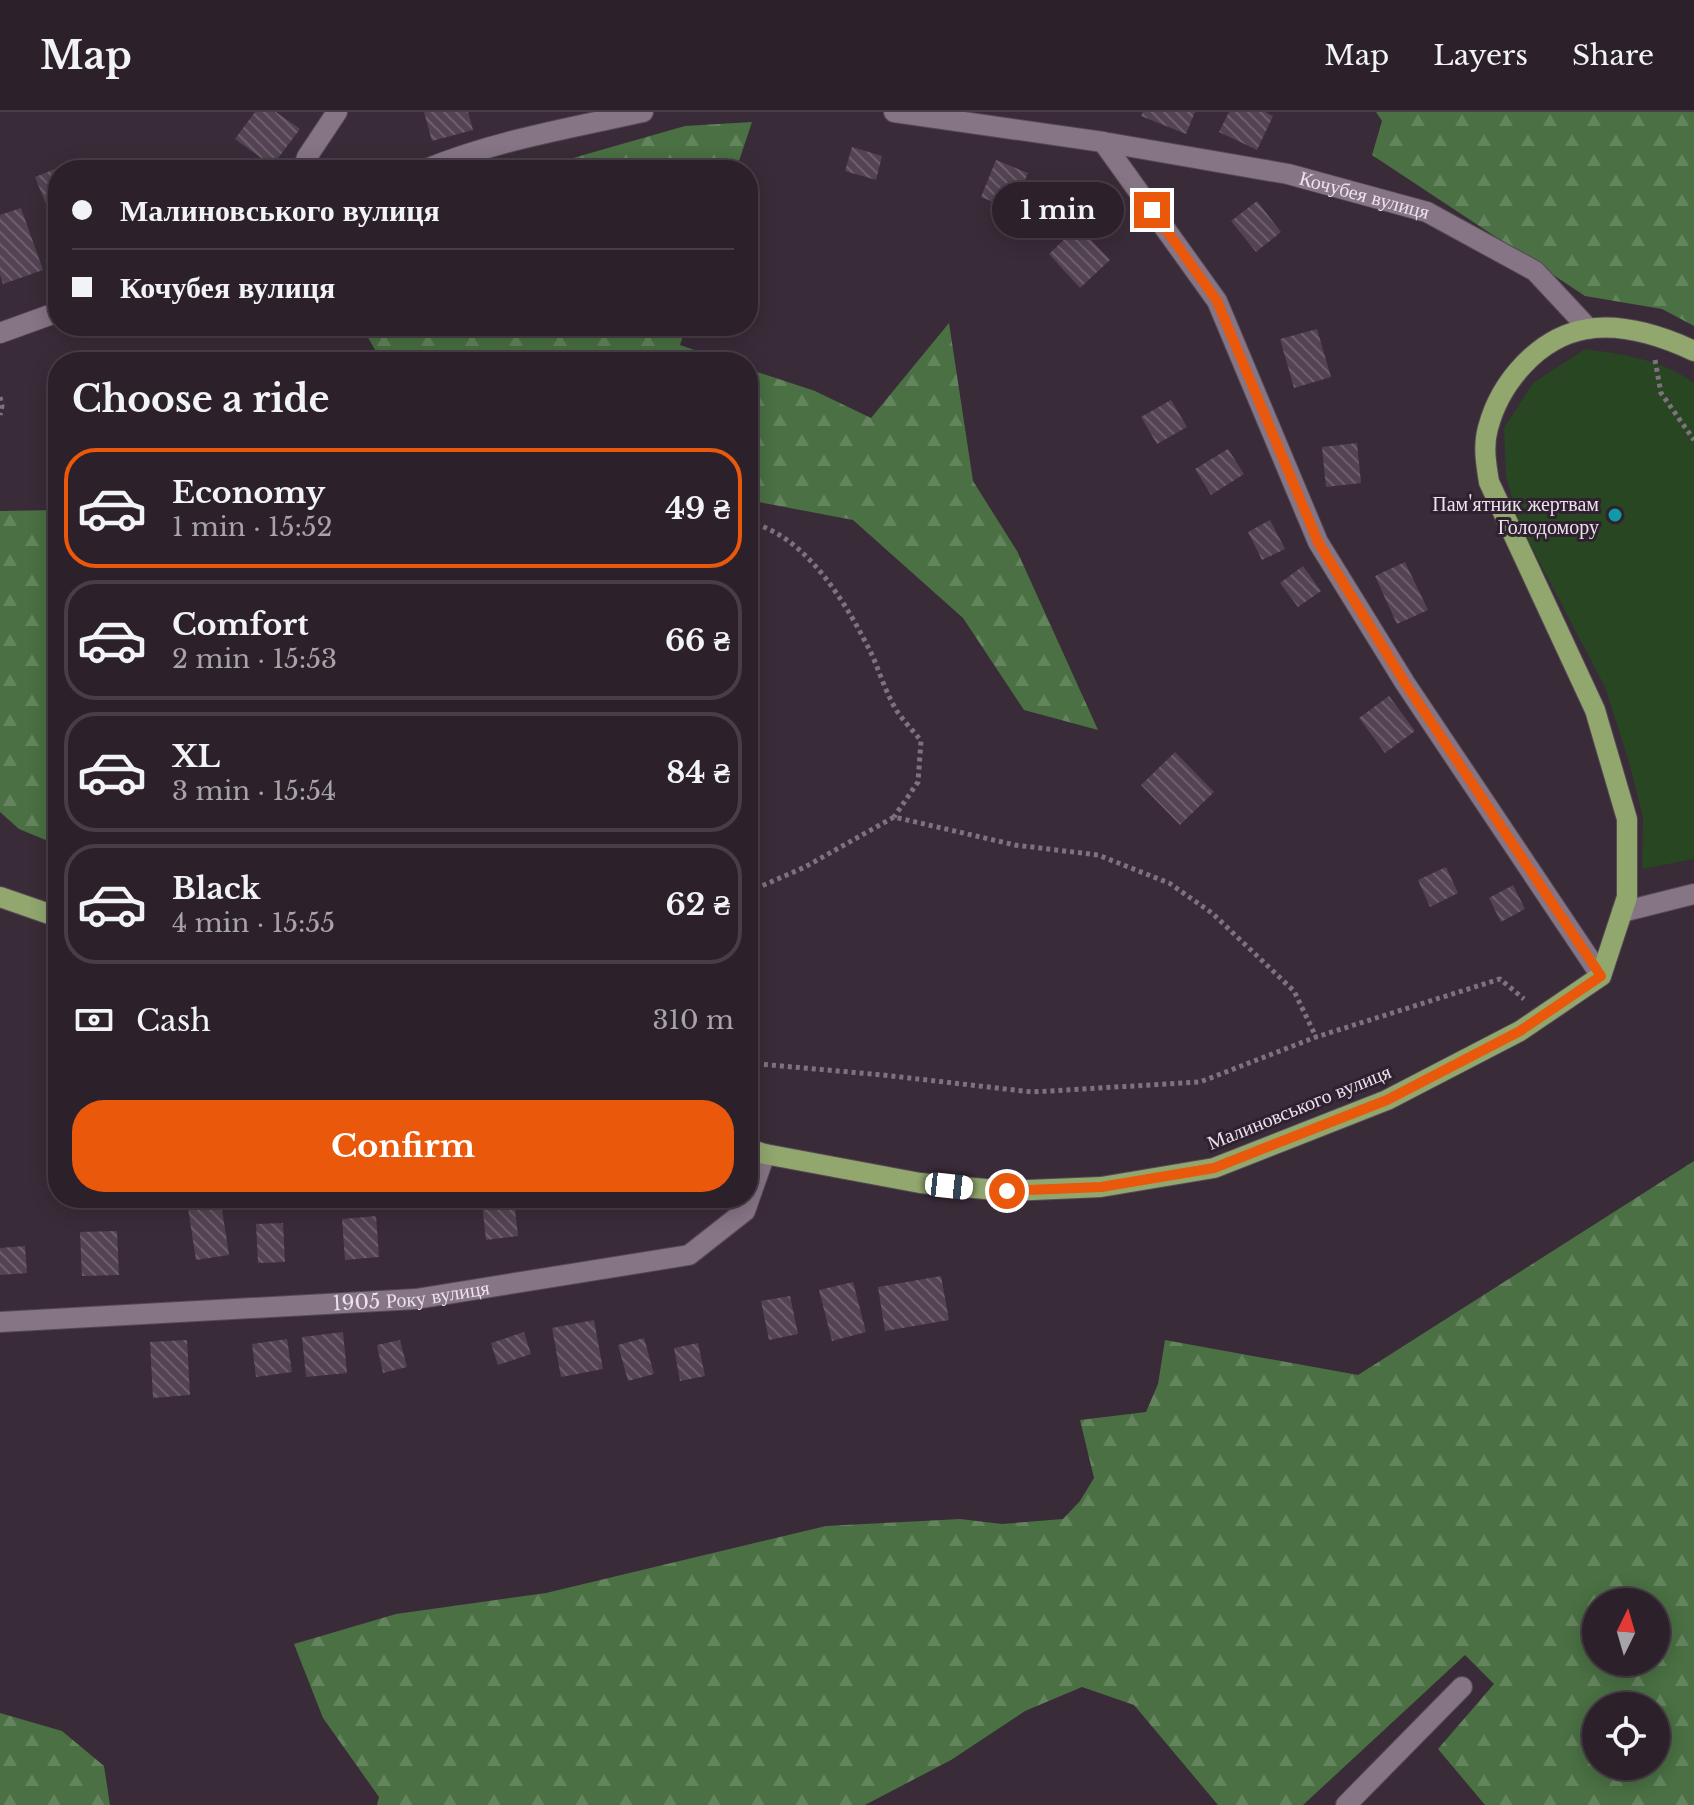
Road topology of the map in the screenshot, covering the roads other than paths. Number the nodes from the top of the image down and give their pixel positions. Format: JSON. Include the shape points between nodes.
{"nodes":[{"id":1,"x":337,"y":112,"type":"edge"},
{"id":2,"x":643,"y":112,"type":"edge"},
{"id":3,"x":894,"y":112,"type":"edge"},
{"id":4,"x":1103,"y":142,"type":"junction"},
{"id":5,"x":306,"y":160,"type":"edge"},
{"id":6,"x":449,"y":160,"type":"edge"},
{"id":7,"x":48,"y":316,"type":"edge"},
{"id":8,"x":1589,"y":329,"type":"junction"},
{"id":9,"x":0,"y":333,"type":"edge"},
{"id":10,"x":1694,"y":351,"type":"edge"},
{"id":11,"x":1694,"y":894,"type":"edge"},
{"id":12,"x":0,"y":897,"type":"edge"},
{"id":13,"x":1622,"y":912,"type":"junction"},
{"id":14,"x":48,"y":914,"type":"edge"},
{"id":15,"x":1601,"y":976,"type":"junction"},
{"id":16,"x":758,"y":1152,"type":"edge"},
{"id":17,"x":746,"y":1208,"type":"edge"},
{"id":18,"x":0,"y":1322,"type":"edge"},
{"id":19,"x":1462,"y":1687,"type":"dead end"},
{"id":20,"x":1346,"y":1805,"type":"edge"}],
"edges":[{"from":1,"to":5,"type":"street"},
{"from":2,"to":6,"type":"street"},
{"from":3,"to":4,"type":"street","name":"Кочубея вулиця"},
{"from":4,"to":8,"type":"street","name":"Кочубея вулиця","via":[[1288,174],[1427,212],[1535,271]]},
{"from":4,"to":15,"type":"street","via":[[1217,301],[1318,542],[1405,683]]},
{"from":7,"to":9,"type":"street"},
{"from":8,"to":10,"type":"main road","via":[[1654,335]]},
{"from":8,"to":13,"type":"main road","via":[[1561,336],[1513,377],[1495,407],[1485,456],[1489,482],[1595,710],[1627,819],[1627,897]]},
{"from":11,"to":13,"type":"street"},
{"from":12,"to":14,"type":"main road"},
{"from":13,"to":15,"type":"main road"},
{"from":15,"to":16,"type":"main road","name":"Малиновського вулиця","via":[[1520,1031],[1387,1100],[1214,1168],[1101,1187],[1007,1191],[920,1183]]},
{"from":17,"to":18,"type":"street","name":"1905 Року вулиця","via":[[689,1255],[416,1299]]},
{"from":19,"to":20,"type":"street"}]}
